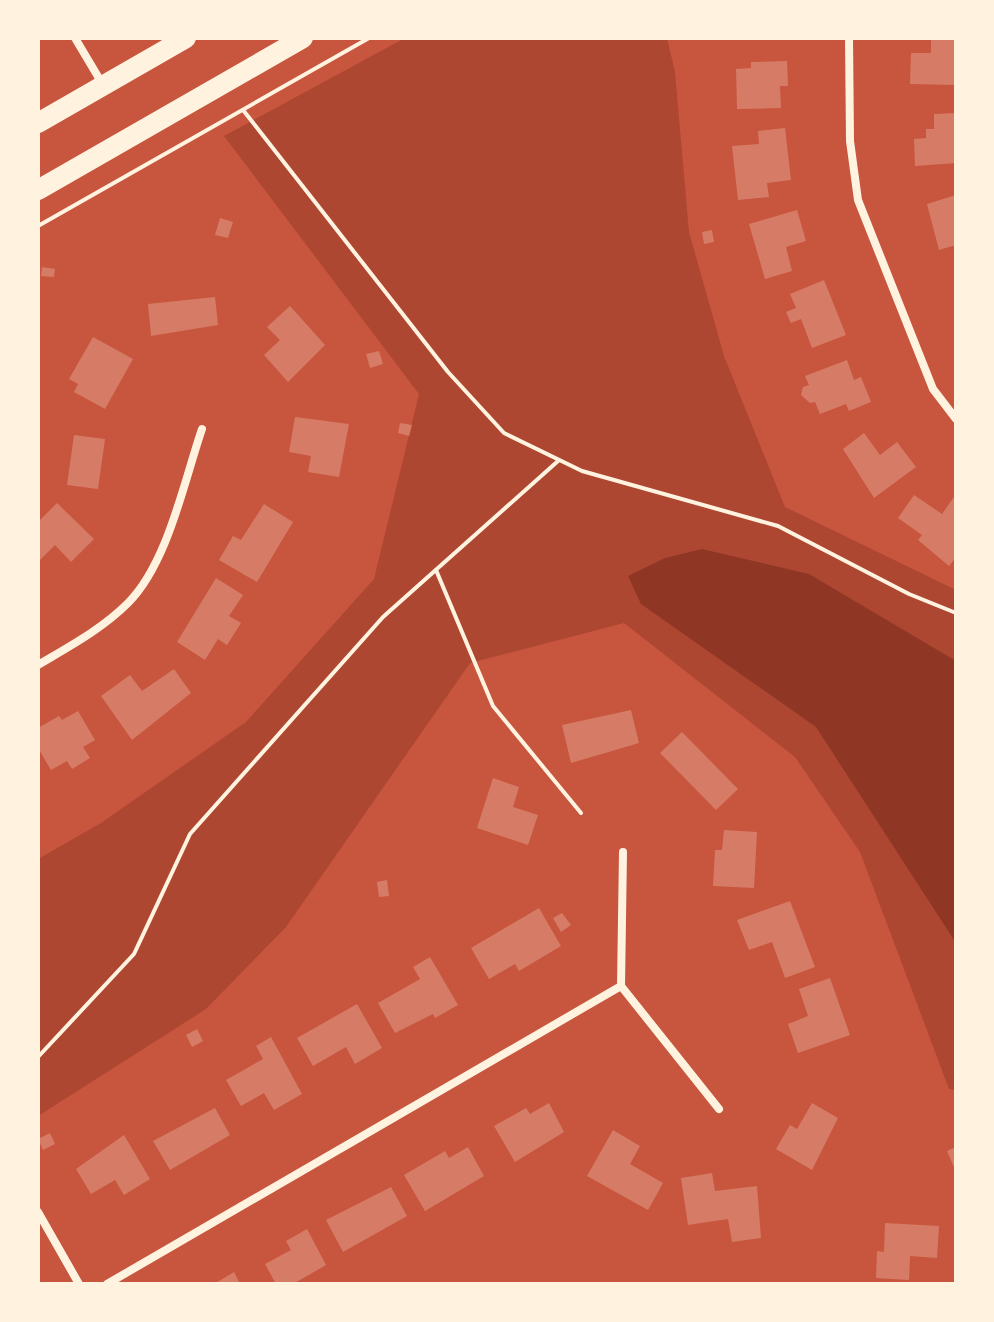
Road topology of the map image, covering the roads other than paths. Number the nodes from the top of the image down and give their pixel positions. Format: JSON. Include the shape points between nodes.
{"nodes":[{"id":1,"x":75,"y":38,"type":"edge"},
{"id":2,"x":186,"y":38,"type":"edge"},
{"id":3,"x":303,"y":38,"type":"edge"},
{"id":4,"x":849,"y":38,"type":"edge"},
{"id":5,"x":103,"y":85,"type":"junction"},
{"id":6,"x":38,"y":123,"type":"edge"},
{"id":7,"x":38,"y":190,"type":"edge"},
{"id":8,"x":956,"y":419,"type":"edge"},
{"id":9,"x":202,"y":429,"type":"dead end"},
{"id":10,"x":38,"y":665,"type":"edge"},
{"id":11,"x":623,"y":852,"type":"dead end"},
{"id":12,"x":621,"y":986,"type":"junction"},
{"id":13,"x":719,"y":1109,"type":"dead end"},
{"id":14,"x":38,"y":1212,"type":"edge"},
{"id":15,"x":79,"y":1284,"type":"edge"},
{"id":16,"x":107,"y":1284,"type":"edge"}],
"edges":[{"from":1,"to":5,"type":"street"},
{"from":2,"to":5,"type":"highway"},
{"from":3,"to":7,"type":"highway"},
{"from":4,"to":8,"type":"street","via":[[850,141],[858,200],[933,389]]},
{"from":5,"to":6,"type":"highway"},
{"from":9,"to":10,"type":"street","via":[[159,555],[131,601],[96,631]]},
{"from":11,"to":12,"type":"street"},
{"from":12,"to":13,"type":"street"},
{"from":12,"to":16,"type":"street"},
{"from":14,"to":15,"type":"street"}]}
